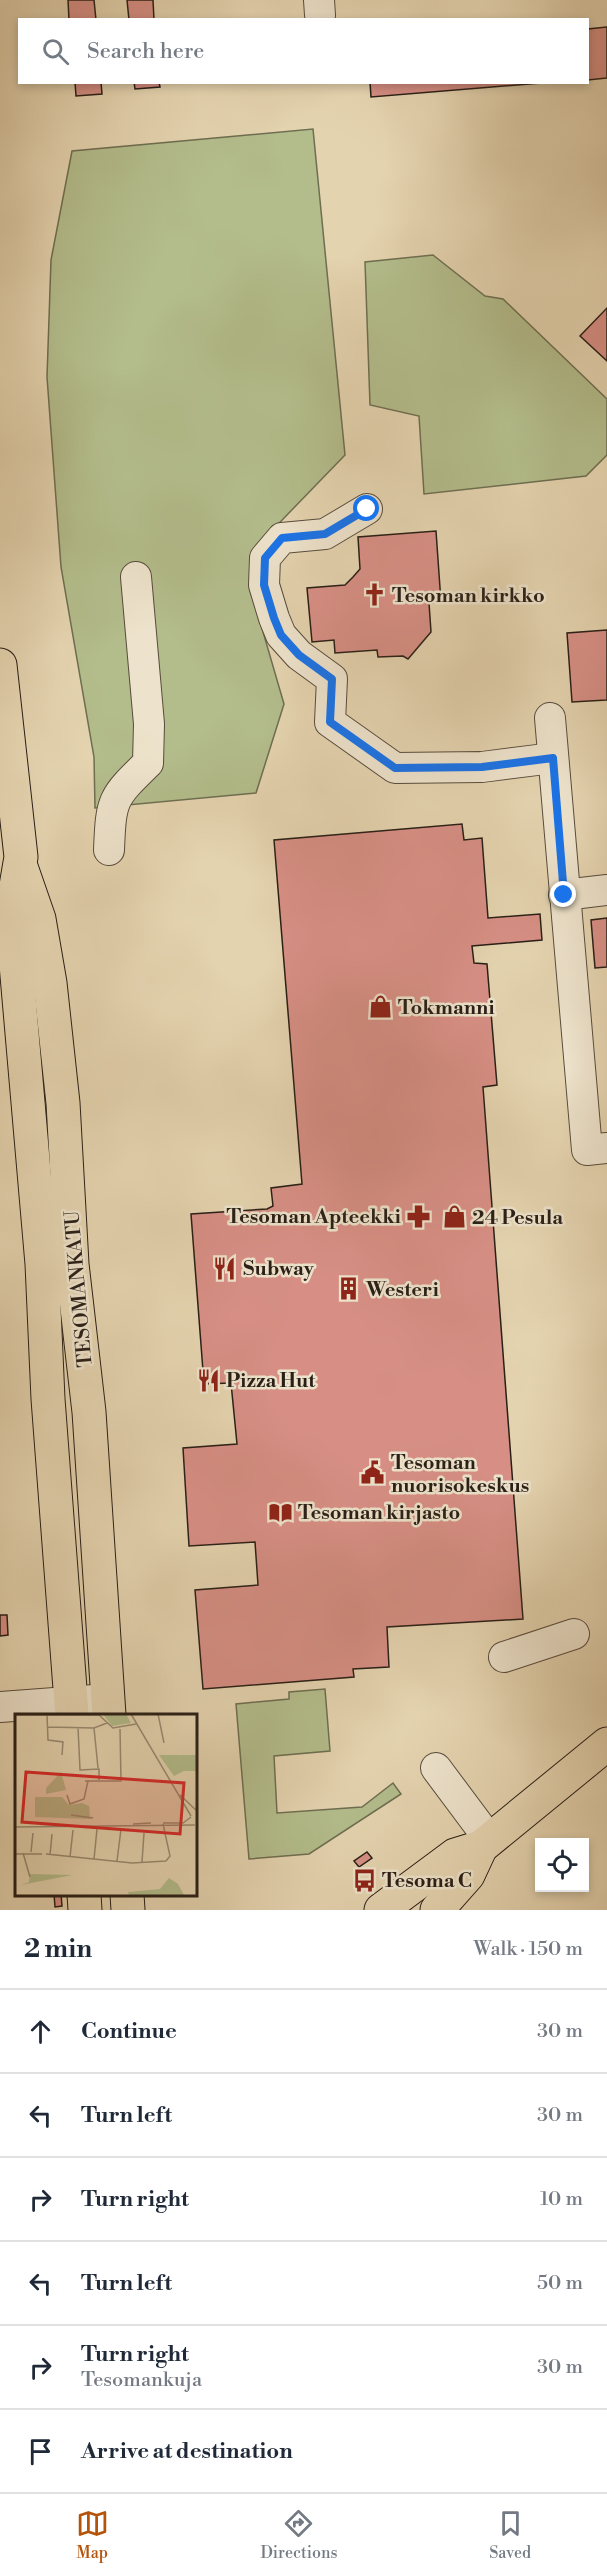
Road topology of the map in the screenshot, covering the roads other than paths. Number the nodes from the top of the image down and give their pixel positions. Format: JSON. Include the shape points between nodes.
{"nodes":[{"id":1,"x":367,"y":509,"type":"dead end"},
{"id":2,"x":136,"y":577,"type":"dead end"},
{"id":3,"x":0,"y":665,"type":"edge"},
{"id":4,"x":550,"y":718,"type":"dead end"},
{"id":5,"x":553,"y":758,"type":"junction"},
{"id":6,"x":109,"y":850,"type":"dead end"},
{"id":7,"x":21,"y":867,"type":"junction"},
{"id":8,"x":607,"y":891,"type":"edge"},
{"id":9,"x":564,"y":895,"type":"junction"},
{"id":10,"x":607,"y":1148,"type":"edge"},
{"id":11,"x":574,"y":1634,"type":"dead end"},
{"id":12,"x":504,"y":1657,"type":"dead end"},
{"id":13,"x":0,"y":1707,"type":"edge"},
{"id":14,"x":109,"y":1707,"type":"edge"},
{"id":15,"x":72,"y":1709,"type":"edge"},
{"id":16,"x":607,"y":1744,"type":"edge"},
{"id":17,"x":436,"y":1768,"type":"dead end"},
{"id":18,"x":485,"y":1843,"type":"junction"},
{"id":19,"x":84,"y":1895,"type":"edge"},
{"id":20,"x":127,"y":1895,"type":"edge"},
{"id":21,"x":85,"y":1910,"type":"edge"},
{"id":22,"x":129,"y":1910,"type":"edge"},
{"id":23,"x":381,"y":1910,"type":"edge"},
{"id":24,"x":437,"y":1910,"type":"edge"}],
"edges":[{"from":1,"to":5,"type":"street","via":[[325,534],[282,538],[265,558],[264,585],[281,635],[299,655],[342,678],[330,722],[395,768],[482,767]]},
{"from":2,"to":6,"type":"street","via":[[149,724],[148,763],[119,790],[111,812]]},
{"from":3,"to":7,"type":"main road","name":"TESOMANKATU"},
{"from":4,"to":5,"type":"street"},
{"from":5,"to":9,"type":"street"},
{"from":7,"to":14,"type":"main road","name":"TESOMANKATU","via":[[39,919],[62,1092],[72,1264],[89,1412]]},
{"from":7,"to":15,"type":"main road","name":"TESOMANKATU","via":[[9,927],[16,964],[39,1225]]},
{"from":8,"to":9,"type":"street"},
{"from":9,"to":10,"type":"street","via":[[587,1150]]},
{"from":11,"to":12,"type":"street"},
{"from":13,"to":15,"type":"street"},
{"from":14,"to":15,"type":"street"},
{"from":16,"to":18,"type":"main road"},
{"from":17,"to":18,"type":"street"},
{"from":18,"to":23,"type":"main road","via":[[455,1855]]},
{"from":18,"to":24,"type":"main road","via":[[468,1875]]},
{"from":19,"to":21,"type":"main road"},
{"from":20,"to":22,"type":"main road"}]}
